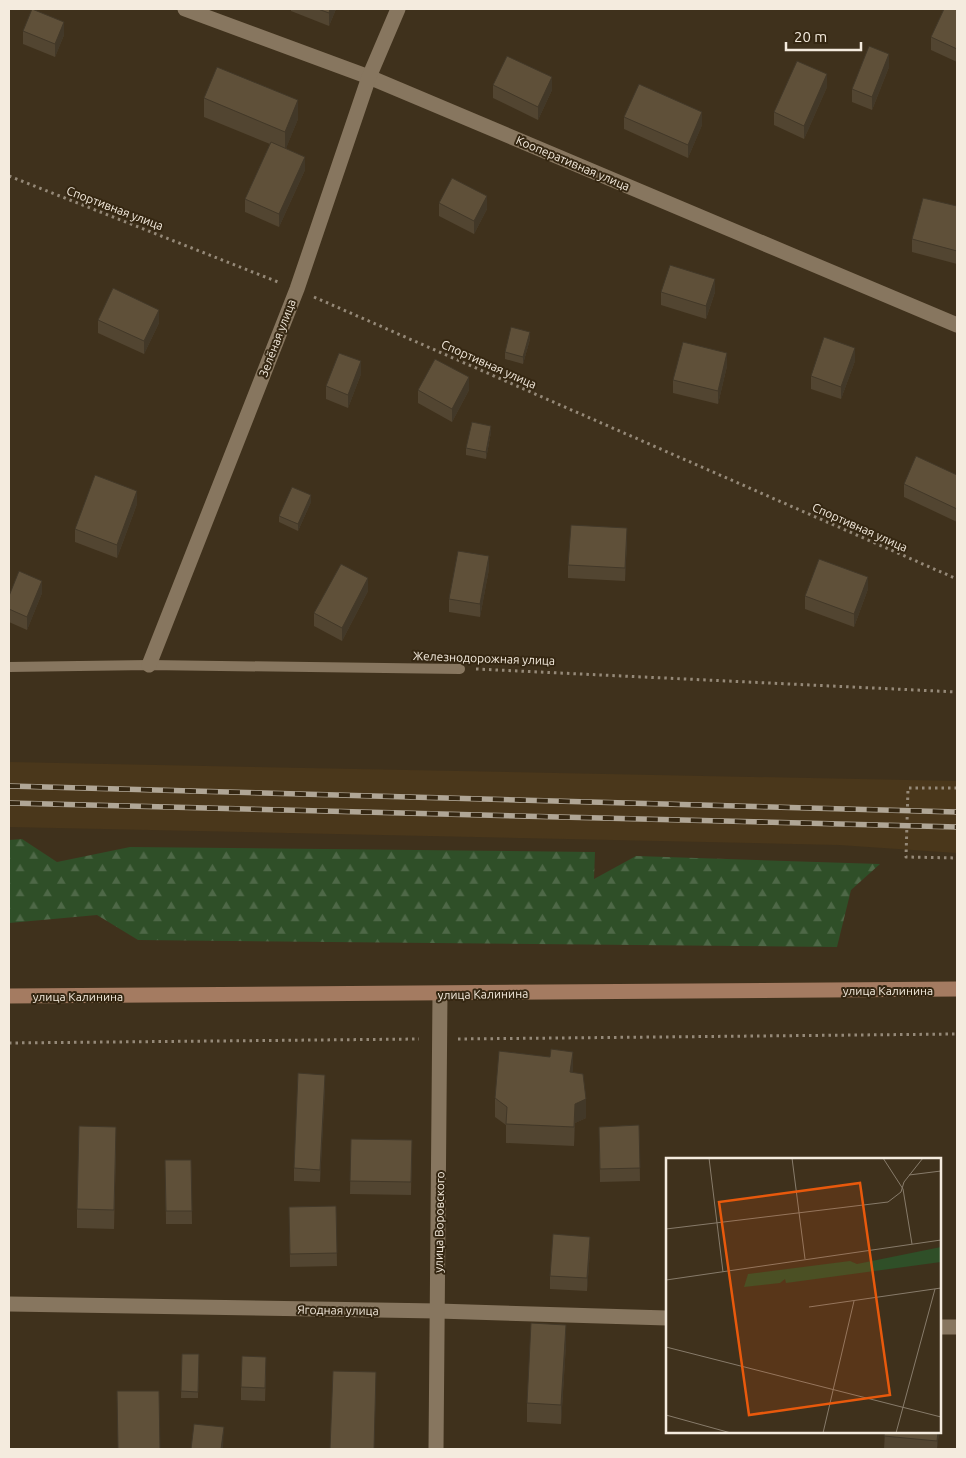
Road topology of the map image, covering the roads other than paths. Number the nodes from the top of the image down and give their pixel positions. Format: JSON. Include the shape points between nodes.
{"nodes":[{"id":1,"x":185,"y":9,"type":"edge"},
{"id":2,"x":398,"y":9,"type":"edge"},
{"id":3,"x":369,"y":77,"type":"junction"},
{"id":4,"x":957,"y":325,"type":"edge"},
{"id":5,"x":149,"y":665,"type":"junction"},
{"id":6,"x":9,"y":667,"type":"edge"},
{"id":7,"x":460,"y":668,"type":"road end"},
{"id":8,"x":957,"y":990,"type":"edge"},
{"id":9,"x":440,"y":994,"type":"junction"},
{"id":10,"x":9,"y":996,"type":"edge"},
{"id":11,"x":9,"y":1304,"type":"edge"},
{"id":12,"x":438,"y":1312,"type":"junction"},
{"id":13,"x":666,"y":1318,"type":"edge"},
{"id":14,"x":941,"y":1327,"type":"edge"},
{"id":15,"x":957,"y":1327,"type":"edge"},
{"id":16,"x":436,"y":1449,"type":"edge"}],
"edges":[{"from":1,"to":3,"type":"street","name":"Кооперативная улица"},
{"from":2,"to":3,"type":"street","name":"Зелёная улица"},
{"from":3,"to":4,"type":"street","name":"Кооперативная улица"},
{"from":3,"to":5,"type":"street","name":"Зелёная улица","via":[[297,289]]},
{"from":5,"to":6,"type":"lane","name":"Железнодорожная улица"},
{"from":5,"to":7,"type":"lane","name":"Железнодорожная улица"},
{"from":8,"to":9,"type":"main road","name":"улица Калинина"},
{"from":9,"to":10,"type":"main road","name":"улица Калинина"},
{"from":9,"to":12,"type":"street","name":"улица Воровского"},
{"from":11,"to":12,"type":"street","name":"Ягодная улица"},
{"from":12,"to":13,"type":"street","name":"Ягодная улица"},
{"from":12,"to":16,"type":"street","name":"улица Воровского"},
{"from":14,"to":15,"type":"street"}]}
